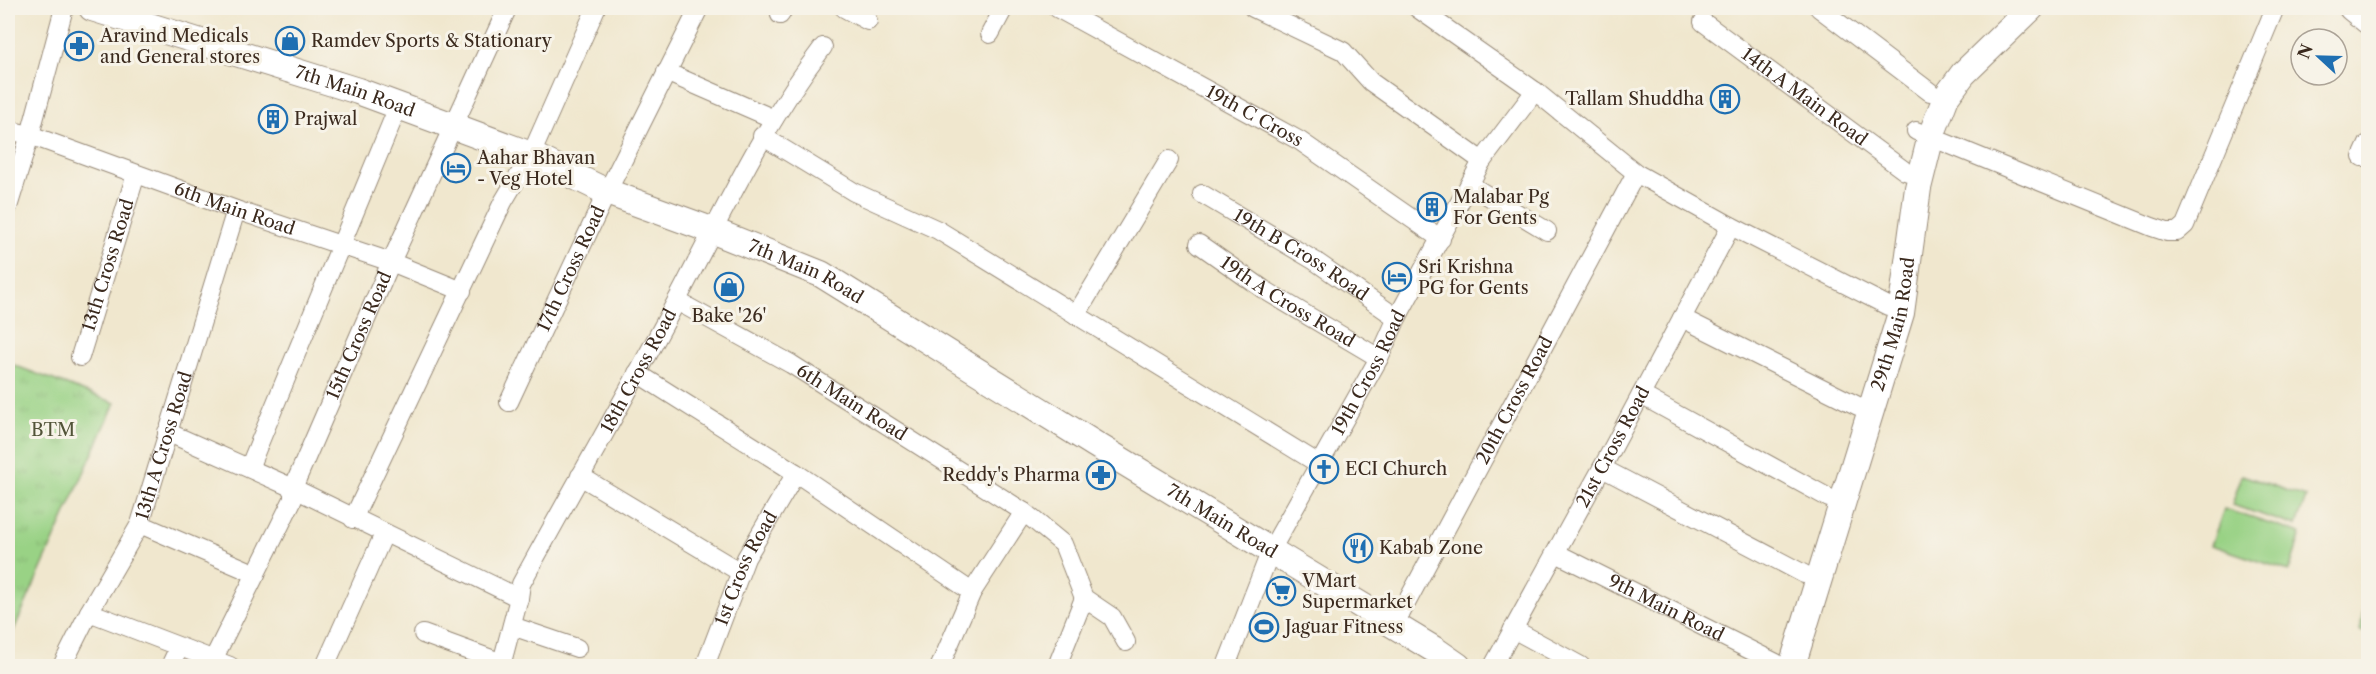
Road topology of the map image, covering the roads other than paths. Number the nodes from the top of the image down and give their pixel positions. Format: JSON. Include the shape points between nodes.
{"nodes":[{"id":1,"x":64,"y":8,"type":"edge"},
{"id":2,"x":93,"y":8,"type":"edge"},
{"id":3,"x":596,"y":8,"type":"edge"},
{"id":4,"x":699,"y":8,"type":"edge"},
{"id":5,"x":844,"y":8,"type":"edge"},
{"id":6,"x":1004,"y":8,"type":"edge"},
{"id":7,"x":1057,"y":8,"type":"edge"},
{"id":8,"x":1253,"y":8,"type":"edge"},
{"id":9,"x":1418,"y":8,"type":"edge"},
{"id":10,"x":1819,"y":8,"type":"edge"},
{"id":11,"x":2006,"y":8,"type":"edge"},
{"id":12,"x":2031,"y":8,"type":"edge"},
{"id":13,"x":2275,"y":8,"type":"edge"},
{"id":14,"x":2352,"y":8,"type":"edge"},
{"id":15,"x":507,"y":9,"type":"dead end"},
{"id":16,"x":868,"y":21,"type":"dead end"},
{"id":17,"x":2368,"y":21,"type":"edge"},
{"id":18,"x":1703,"y":22,"type":"dead end"},
{"id":19,"x":990,"y":34,"type":"dead end"},
{"id":20,"x":823,"y":47,"type":"dead end"},
{"id":21,"x":666,"y":72,"type":"junction"},
{"id":22,"x":1535,"y":91,"type":"junction"},
{"id":23,"x":1930,"y":92,"type":"junction"},
{"id":24,"x":398,"y":106,"type":"junction"},
{"id":25,"x":774,"y":119,"type":"junction"},
{"id":26,"x":453,"y":126,"type":"junction"},
{"id":27,"x":8,"y":130,"type":"edge"},
{"id":28,"x":1924,"y":134,"type":"junction"},
{"id":29,"x":30,"y":135,"type":"junction"},
{"id":30,"x":762,"y":136,"type":"junction"},
{"id":31,"x":531,"y":155,"type":"junction"},
{"id":32,"x":1169,"y":160,"type":"dead end"},
{"id":33,"x":1482,"y":161,"type":"junction"},
{"id":34,"x":1636,"y":173,"type":"junction"},
{"id":35,"x":136,"y":174,"type":"junction"},
{"id":36,"x":1913,"y":174,"type":"junction"},
{"id":37,"x":1470,"y":185,"type":"junction"},
{"id":38,"x":607,"y":192,"type":"junction"},
{"id":39,"x":1202,"y":194,"type":"dead end"},
{"id":40,"x":8,"y":207,"type":"edge"},
{"id":41,"x":236,"y":210,"type":"junction"},
{"id":42,"x":1731,"y":226,"type":"junction"},
{"id":43,"x":711,"y":230,"type":"junction"},
{"id":44,"x":1547,"y":231,"type":"dead end"},
{"id":45,"x":1441,"y":239,"type":"junction"},
{"id":46,"x":1199,"y":244,"type":"dead end"},
{"id":47,"x":342,"y":246,"type":"junction"},
{"id":48,"x":392,"y":262,"type":"junction"},
{"id":49,"x":462,"y":291,"type":"junction"},
{"id":50,"x":676,"y":301,"type":"junction"},
{"id":51,"x":1888,"y":306,"type":"junction"},
{"id":52,"x":1076,"y":315,"type":"junction"},
{"id":53,"x":1397,"y":318,"type":"junction"},
{"id":54,"x":1682,"y":318,"type":"junction"},
{"id":55,"x":80,"y":357,"type":"dead end"},
{"id":56,"x":1379,"y":358,"type":"junction"},
{"id":57,"x":637,"y":373,"type":"junction"},
{"id":58,"x":1641,"y":395,"type":"junction"},
{"id":59,"x":508,"y":402,"type":"dead end"},
{"id":60,"x":1858,"y":406,"type":"junction"},
{"id":61,"x":167,"y":432,"type":"junction"},
{"id":62,"x":1319,"y":464,"type":"junction"},
{"id":63,"x":249,"y":468,"type":"junction"},
{"id":64,"x":1602,"y":468,"type":"junction"},
{"id":65,"x":796,"y":473,"type":"junction"},
{"id":66,"x":580,"y":476,"type":"junction"},
{"id":67,"x":293,"y":488,"type":"junction"},
{"id":68,"x":1829,"y":498,"type":"junction"},
{"id":69,"x":1024,"y":512,"type":"junction"},
{"id":70,"x":353,"y":519,"type":"junction"},
{"id":71,"x":141,"y":524,"type":"junction"},
{"id":72,"x":384,"y":534,"type":"junction"},
{"id":73,"x":1271,"y":550,"type":"junction"},
{"id":74,"x":1556,"y":553,"type":"junction"},
{"id":75,"x":740,"y":572,"type":"junction"},
{"id":76,"x":256,"y":574,"type":"junction"},
{"id":77,"x":1804,"y":574,"type":"junction"},
{"id":78,"x":972,"y":592,"type":"junction"},
{"id":79,"x":519,"y":598,"type":"junction"},
{"id":80,"x":1084,"y":598,"type":"junction"},
{"id":81,"x":89,"y":612,"type":"junction"},
{"id":82,"x":512,"y":626,"type":"junction"},
{"id":83,"x":1394,"y":626,"type":"junction"},
{"id":84,"x":1513,"y":629,"type":"junction"},
{"id":85,"x":423,"y":634,"type":"dead end"},
{"id":86,"x":1126,"y":642,"type":"dead end"},
{"id":87,"x":179,"y":647,"type":"junction"},
{"id":88,"x":577,"y":648,"type":"dead end"},
{"id":89,"x":1432,"y":658,"type":"edge"},
{"id":90,"x":222,"y":663,"type":"edge"},
{"id":91,"x":502,"y":665,"type":"edge"},
{"id":92,"x":1781,"y":665,"type":"edge"},
{"id":93,"x":62,"y":666,"type":"edge"},
{"id":94,"x":170,"y":666,"type":"edge"},
{"id":95,"x":325,"y":666,"type":"edge"},
{"id":96,"x":705,"y":666,"type":"edge"},
{"id":97,"x":940,"y":666,"type":"edge"},
{"id":98,"x":1057,"y":666,"type":"edge"},
{"id":99,"x":1226,"y":666,"type":"edge"},
{"id":100,"x":1458,"y":666,"type":"edge"},
{"id":101,"x":1493,"y":666,"type":"edge"},
{"id":102,"x":1581,"y":666,"type":"edge"}],
"edges":[{"from":1,"to":29,"type":"street"},
{"from":2,"to":24,"type":"street","name":"7th Main Road"},
{"from":3,"to":31,"type":"street"},
{"from":4,"to":21,"type":"street","name":"17th Cross Road"},
{"from":5,"to":16,"type":"street"},
{"from":6,"to":19,"type":"street"},
{"from":7,"to":45,"type":"street","name":"19th C Cross","via":[[1300,141]]},
{"from":8,"to":33,"type":"street","via":[[1343,51],[1371,82]]},
{"from":9,"to":22,"type":"street"},
{"from":10,"to":23,"type":"street"},
{"from":11,"to":23,"type":"street","name":"29th Main Road","via":[[1951,62]]},
{"from":12,"to":28,"type":"street","name":"29th Main Road","via":[[1963,74]]},
{"from":13,"to":28,"type":"street","via":[[2184,225],[2177,232],[2152,227]]},
{"from":14,"to":17,"type":"street"},
{"from":15,"to":26,"type":"street","name":"15th Cross Road"},
{"from":18,"to":36,"type":"street","name":"14th A Main Road"},
{"from":20,"to":25,"type":"street","name":"18th Cross Road","via":[[795,82]]},
{"from":21,"to":25,"type":"street"},
{"from":21,"to":38,"type":"street","name":"17th Cross Road"},
{"from":22,"to":33,"type":"street","name":"19th Cross Road"},
{"from":22,"to":34,"type":"street"},
{"from":23,"to":28,"type":"street","name":"29th Main Road"},
{"from":24,"to":26,"type":"street","name":"7th Main Road"},
{"from":24,"to":47,"type":"street"},
{"from":25,"to":30,"type":"street","name":"18th Cross Road"},
{"from":26,"to":31,"type":"street","name":"7th Main Road"},
{"from":26,"to":48,"type":"street","name":"15th Cross Road"},
{"from":27,"to":29,"type":"street","name":"6th Main Road"},
{"from":28,"to":36,"type":"street","name":"29th Main Road"},
{"from":29,"to":35,"type":"street","name":"6th Main Road"},
{"from":29,"to":40,"type":"street"},
{"from":30,"to":43,"type":"street","name":"18th Cross Road"},
{"from":30,"to":52,"type":"street","via":[[854,192],[938,230]]},
{"from":31,"to":38,"type":"street","name":"7th Main Road"},
{"from":31,"to":49,"type":"street","via":[[503,202]]},
{"from":32,"to":52,"type":"street"},
{"from":33,"to":37,"type":"street","name":"19th Cross Road"},
{"from":34,"to":42,"type":"street"},
{"from":34,"to":83,"type":"street","name":"20th Cross Road"},
{"from":35,"to":41,"type":"street","name":"6th Main Road"},
{"from":35,"to":55,"type":"street","name":"13th Cross Road"},
{"from":36,"to":51,"type":"street","name":"29th Main Road"},
{"from":36,"to":92,"type":"street","name":"29th Main Road","via":[[1901,313]]},
{"from":37,"to":44,"type":"street"},
{"from":37,"to":45,"type":"street","name":"19th Cross Road"},
{"from":38,"to":43,"type":"street","name":"7th Main Road"},
{"from":38,"to":59,"type":"street","name":"17th Cross Road"},
{"from":39,"to":53,"type":"street","name":"19th B Cross Road","via":[[1316,261]]},
{"from":41,"to":47,"type":"street","name":"6th Main Road"},
{"from":41,"to":61,"type":"street","name":"13th A Cross Road"},
{"from":42,"to":51,"type":"street"},
{"from":42,"to":54,"type":"street","name":"21st Cross Road"},
{"from":43,"to":50,"type":"street","name":"18th Cross Road"},
{"from":43,"to":73,"type":"street","name":"7th Main Road","via":[[821,274]]},
{"from":45,"to":53,"type":"street","name":"19th Cross Road"},
{"from":46,"to":56,"type":"street","name":"19th A Cross Road","via":[[1263,290]]},
{"from":47,"to":48,"type":"street","name":"6th Main Road"},
{"from":47,"to":63,"type":"street"},
{"from":48,"to":49,"type":"street","name":"6th Main Road"},
{"from":48,"to":67,"type":"street","name":"15th Cross Road"},
{"from":49,"to":70,"type":"street"},
{"from":50,"to":57,"type":"street","name":"18th Cross Road"},
{"from":50,"to":69,"type":"street","name":"6th Main Road","via":[[791,364]]},
{"from":51,"to":60,"type":"street","name":"29th Main Road"},
{"from":52,"to":62,"type":"street"},
{"from":53,"to":56,"type":"street","name":"19th Cross Road"},
{"from":54,"to":58,"type":"street","name":"21st Cross Road"},
{"from":54,"to":60,"type":"street"},
{"from":56,"to":62,"type":"street","name":"19th Cross Road"},
{"from":57,"to":65,"type":"street"},
{"from":57,"to":66,"type":"street","name":"18th Cross Road"},
{"from":58,"to":64,"type":"street","name":"21st Cross Road"},
{"from":58,"to":68,"type":"street"},
{"from":60,"to":68,"type":"street","name":"29th Main Road"},
{"from":61,"to":63,"type":"street"},
{"from":61,"to":71,"type":"street","name":"13th A Cross Road"},
{"from":62,"to":73,"type":"street","name":"19th Cross Road"},
{"from":63,"to":67,"type":"street"},
{"from":64,"to":74,"type":"street","name":"21st Cross Road"},
{"from":64,"to":77,"type":"street"},
{"from":65,"to":75,"type":"street","name":"1st Cross Road"},
{"from":65,"to":78,"type":"street"},
{"from":66,"to":75,"type":"street"},
{"from":66,"to":79,"type":"street","name":"18th Cross Road","via":[[521,584]]},
{"from":67,"to":70,"type":"street"},
{"from":67,"to":76,"type":"street","name":"15th Cross Road","via":[[293,499]]},
{"from":68,"to":77,"type":"street","name":"29th Main Road"},
{"from":69,"to":78,"type":"street"},
{"from":69,"to":80,"type":"street","name":"6th Main Road","via":[[1063,544]]},
{"from":70,"to":72,"type":"street"},
{"from":71,"to":76,"type":"street"},
{"from":71,"to":81,"type":"street","name":"13th A Cross Road"},
{"from":72,"to":79,"type":"street"},
{"from":72,"to":95,"type":"street"},
{"from":73,"to":83,"type":"street","name":"7th Main Road"},
{"from":73,"to":99,"type":"street","name":"19th Cross Road"},
{"from":74,"to":84,"type":"street","name":"21st Cross Road"},
{"from":74,"to":92,"type":"street","name":"9th Main Road"},
{"from":75,"to":96,"type":"street","name":"1st Cross Road"},
{"from":76,"to":90,"type":"street","name":"15th Cross Road"},
{"from":77,"to":92,"type":"street","name":"29th Main Road"},
{"from":78,"to":97,"type":"street"},
{"from":79,"to":82,"type":"street","name":"18th Cross Road"},
{"from":80,"to":86,"type":"street","via":[[1112,617]]},
{"from":80,"to":98,"type":"street"},
{"from":81,"to":87,"type":"street"},
{"from":81,"to":93,"type":"street","name":"13th A Cross Road"},
{"from":82,"to":88,"type":"street"},
{"from":82,"to":91,"type":"street","name":"18th Cross Road"},
{"from":83,"to":89,"type":"street","name":"7th Main Road"},
{"from":84,"to":101,"type":"street","name":"21st Cross Road"},
{"from":84,"to":102,"type":"street"},
{"from":85,"to":91,"type":"street"},
{"from":87,"to":90,"type":"street"},
{"from":87,"to":94,"type":"street"},
{"from":89,"to":100,"type":"street","name":"7th Main Road"}]}
